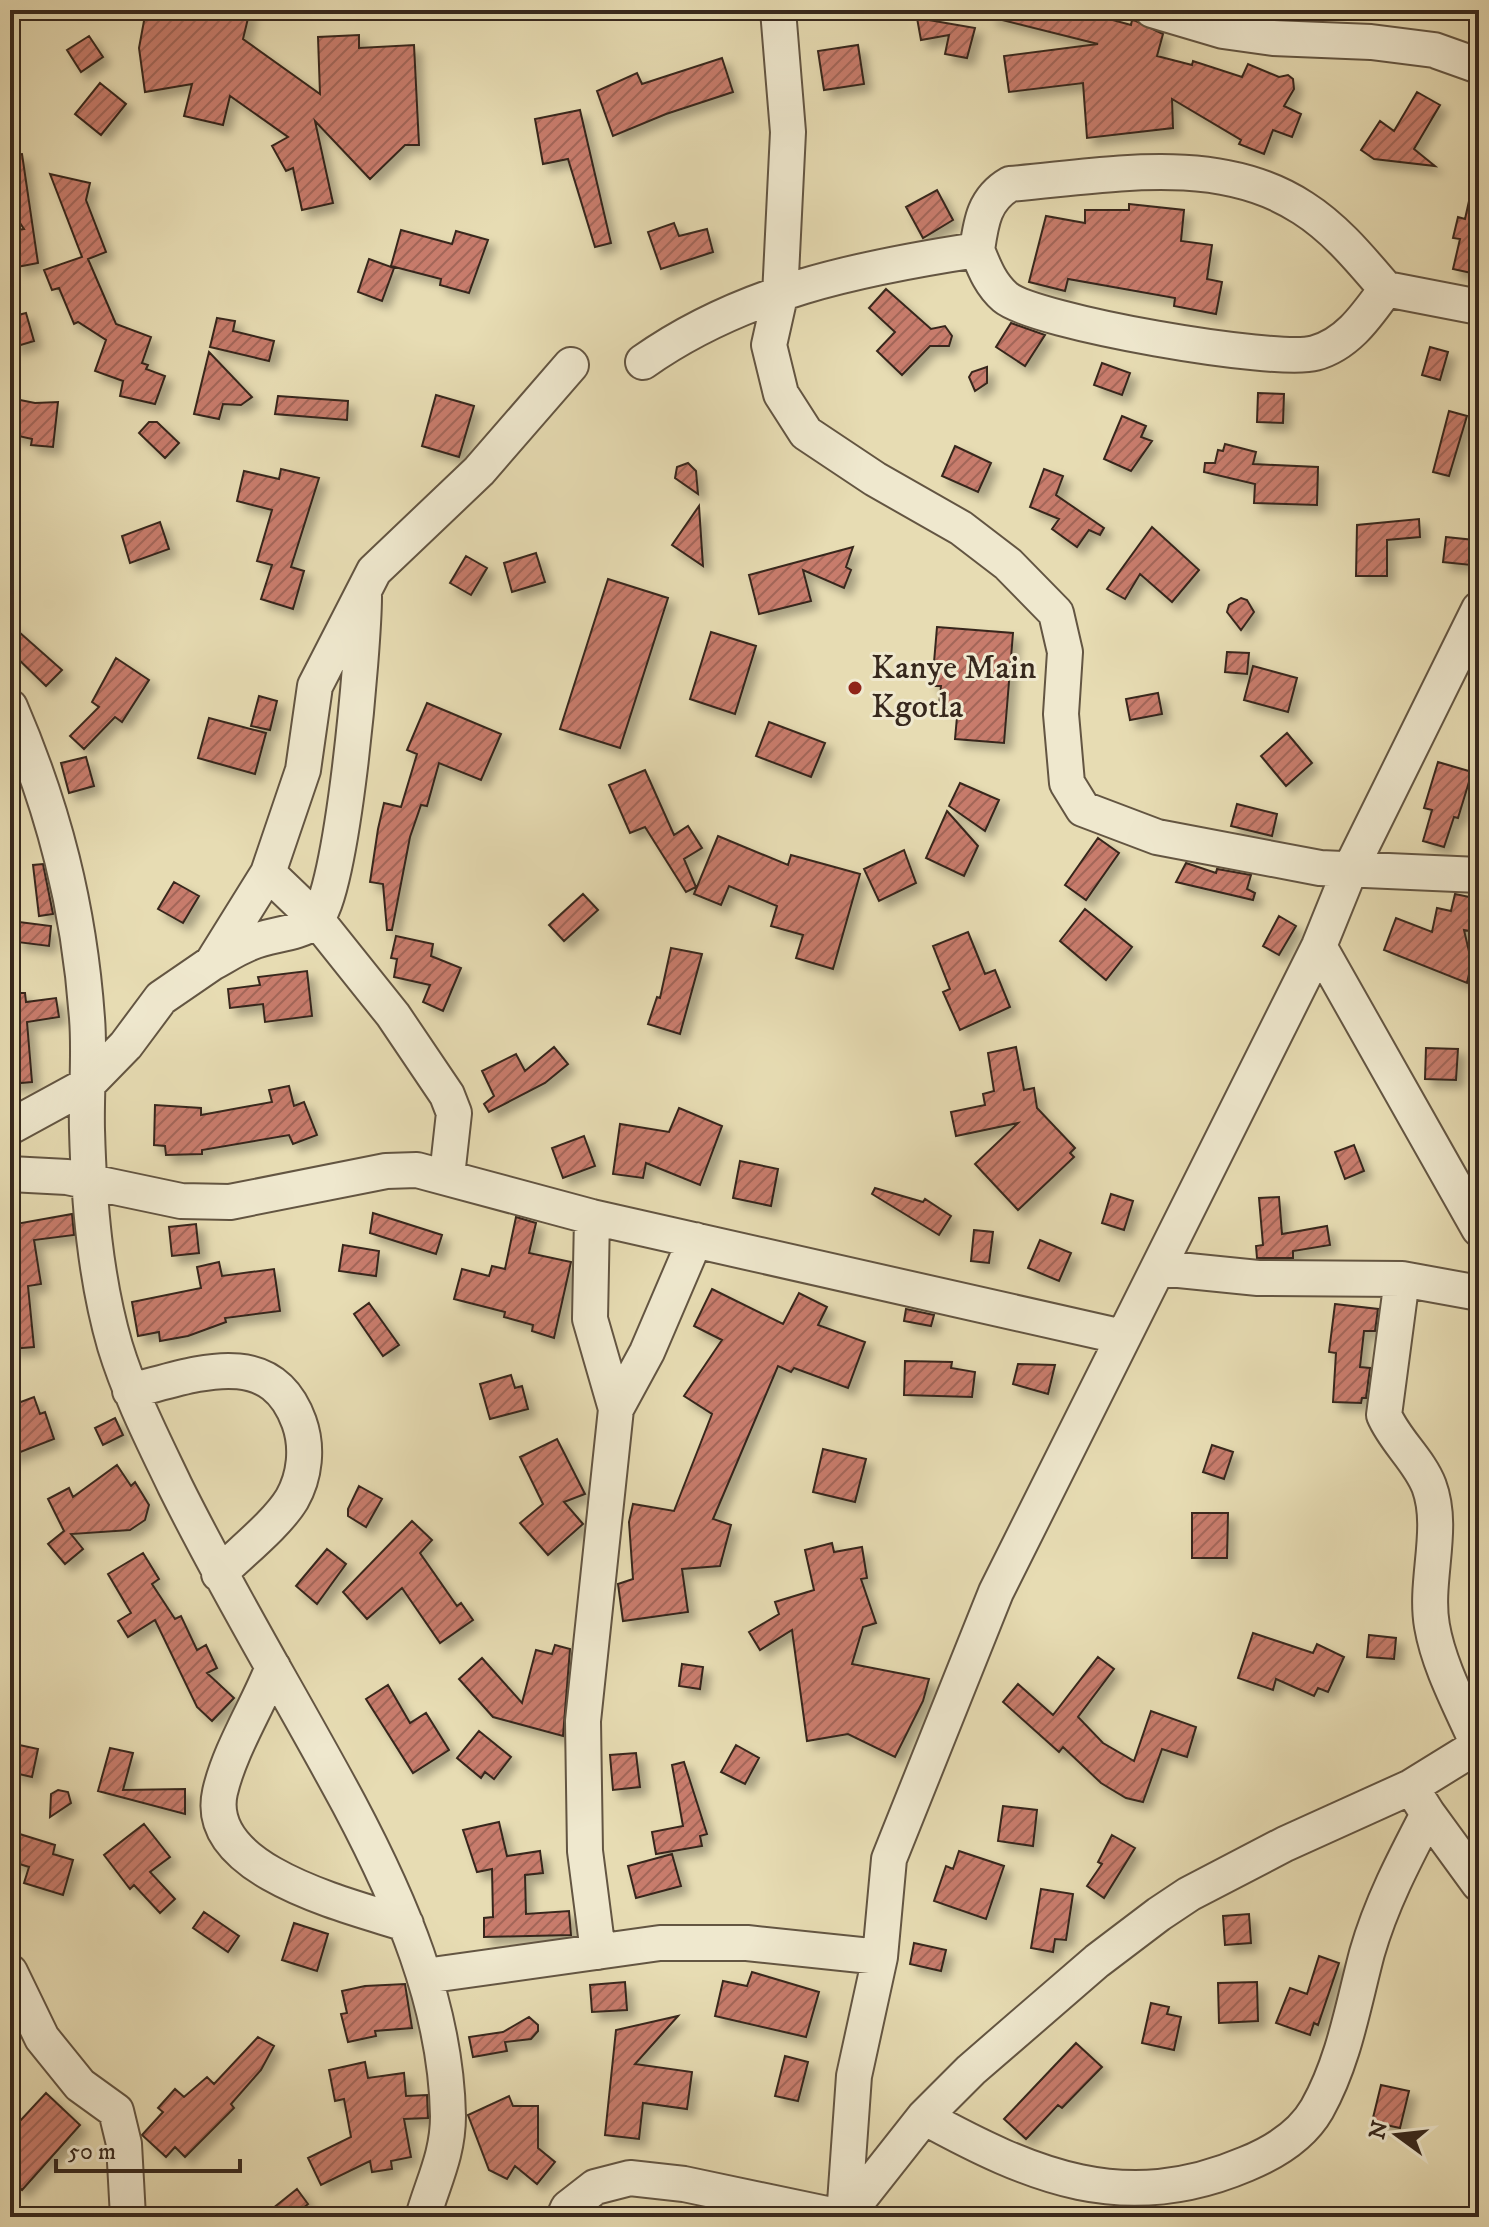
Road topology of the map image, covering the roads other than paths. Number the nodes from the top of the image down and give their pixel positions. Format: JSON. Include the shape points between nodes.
{"nodes":[{"id":1,"x":778,"y":10,"type":"edge"},
{"id":2,"x":1152,"y":10,"type":"edge"},
{"id":3,"x":1479,"y":66,"type":"edge"},
{"id":4,"x":977,"y":250,"type":"junction"},
{"id":5,"x":1386,"y":289,"type":"junction"},
{"id":6,"x":780,"y":296,"type":"junction"},
{"id":7,"x":1479,"y":307,"type":"edge"},
{"id":8,"x":643,"y":362,"type":"dead end"},
{"id":9,"x":571,"y":365,"type":"dead end"},
{"id":10,"x":364,"y":587,"type":"junction"},
{"id":11,"x":1479,"y":609,"type":"edge"},
{"id":12,"x":10,"y":707,"type":"edge"},
{"id":13,"x":303,"y":770,"type":"junction"},
{"id":14,"x":347,"y":776,"type":"junction"},
{"id":15,"x":1349,"y":872,"type":"junction"},
{"id":16,"x":268,"y":873,"type":"junction"},
{"id":17,"x":1479,"y":875,"type":"edge"},
{"id":18,"x":317,"y":920,"type":"junction"},
{"id":19,"x":1319,"y":946,"type":"junction"},
{"id":20,"x":212,"y":963,"type":"junction"},
{"id":21,"x":87,"y":1085,"type":"junction"},
{"id":22,"x":10,"y":1127,"type":"edge"},
{"id":23,"x":10,"y":1174,"type":"edge"},
{"id":24,"x":447,"y":1176,"type":"junction"},
{"id":25,"x":89,"y":1183,"type":"junction"},
{"id":26,"x":592,"y":1217,"type":"junction"},
{"id":27,"x":1479,"y":1229,"type":"edge"},
{"id":28,"x":695,"y":1240,"type":"junction"},
{"id":29,"x":1159,"y":1268,"type":"junction"},
{"id":30,"x":1402,"y":1279,"type":"junction"},
{"id":31,"x":1479,"y":1293,"type":"edge"},
{"id":32,"x":1123,"y":1337,"type":"junction"},
{"id":33,"x":130,"y":1391,"type":"junction"},
{"id":34,"x":616,"y":1409,"type":"junction"},
{"id":35,"x":219,"y":1574,"type":"junction"},
{"id":36,"x":273,"y":1667,"type":"junction"},
{"id":37,"x":1479,"y":1745,"type":"edge"},
{"id":38,"x":1420,"y":1801,"type":"junction"},
{"id":39,"x":1479,"y":1884,"type":"edge"},
{"id":40,"x":406,"y":1924,"type":"junction"},
{"id":41,"x":598,"y":1952,"type":"junction"},
{"id":42,"x":880,"y":1957,"type":"junction"},
{"id":43,"x":10,"y":1972,"type":"edge"},
{"id":44,"x":425,"y":1976,"type":"junction"},
{"id":45,"x":924,"y":2117,"type":"junction"},
{"id":46,"x":128,"y":2217,"type":"edge"},
{"id":47,"x":423,"y":2217,"type":"edge"},
{"id":48,"x":564,"y":2217,"type":"edge"},
{"id":49,"x":843,"y":2217,"type":"edge"}],
"edges":[{"from":1,"to":6,"type":"street","via":[[788,132]]},
{"from":2,"to":3,"type":"street","via":[[1223,31],[1434,50]]},
{"from":4,"to":5,"type":"street","via":[[990,280],[1007,299],[1040,312],[1241,354],[1293,358],[1339,344]]},
{"from":4,"to":5,"type":"street","via":[[983,214],[998,191],[1010,184],[1156,172],[1214,175],[1261,187],[1303,208],[1350,246]]},
{"from":4,"to":6,"type":"street","via":[[875,266]]},
{"from":5,"to":7,"type":"street"},
{"from":6,"to":8,"type":"street","via":[[714,319]]},
{"from":6,"to":15,"type":"street","via":[[769,345],[781,394],[806,433],[961,528],[1008,564],[1056,613],[1065,652],[1061,714],[1067,783],[1083,809],[1157,837]]},
{"from":9,"to":10,"type":"street","via":[[490,459],[390,553]]},
{"from":10,"to":13,"type":"street","via":[[315,686]]},
{"from":10,"to":14,"type":"street"},
{"from":11,"to":15,"type":"street"},
{"from":12,"to":21,"type":"street","via":[[47,801],[73,893],[87,1017]]},
{"from":13,"to":14,"type":"street"},
{"from":13,"to":16,"type":"street"},
{"from":14,"to":18,"type":"street","via":[[333,878]]},
{"from":15,"to":17,"type":"street"},
{"from":15,"to":19,"type":"street"},
{"from":16,"to":18,"type":"street"},
{"from":16,"to":20,"type":"street"},
{"from":18,"to":20,"type":"street","via":[[252,942]]},
{"from":18,"to":24,"type":"street","via":[[393,1015],[447,1095],[454,1113]]},
{"from":19,"to":27,"type":"street"},
{"from":19,"to":29,"type":"street"},
{"from":20,"to":21,"type":"street","via":[[161,998]]},
{"from":21,"to":22,"type":"street"},
{"from":21,"to":25,"type":"street"},
{"from":23,"to":25,"type":"street"},
{"from":24,"to":25,"type":"street","via":[[386,1171],[230,1202],[181,1201]]},
{"from":24,"to":26,"type":"street"},
{"from":25,"to":33,"type":"street","via":[[97,1261]]},
{"from":26,"to":28,"type":"street"},
{"from":26,"to":34,"type":"street","via":[[590,1319]]},
{"from":28,"to":32,"type":"street"},
{"from":28,"to":34,"type":"street"},
{"from":29,"to":30,"type":"street","via":[[1258,1278]]},
{"from":29,"to":32,"type":"street"},
{"from":30,"to":31,"type":"street"},
{"from":30,"to":37,"type":"street","via":[[1384,1415],[1392,1435],[1430,1487],[1432,1627]]},
{"from":32,"to":42,"type":"street","via":[[996,1592],[889,1859]]},
{"from":33,"to":35,"type":"street"},
{"from":33,"to":35,"type":"street","via":[[243,1370],[268,1379],[291,1401],[305,1439],[303,1471],[291,1500]]},
{"from":34,"to":41,"type":"street","via":[[583,1721],[585,1851]]},
{"from":35,"to":36,"type":"street"},
{"from":36,"to":40,"type":"street","via":[[380,1862]]},
{"from":36,"to":40,"type":"street","via":[[219,1795],[223,1828],[232,1845],[291,1884]]},
{"from":37,"to":38,"type":"street"},
{"from":38,"to":39,"type":"street"},
{"from":38,"to":45,"type":"street","via":[[1285,1844],[1189,1894],[1097,1961]]},
{"from":38,"to":45,"type":"street","via":[[1335,2070],[1316,2112],[1276,2151],[1218,2177],[1153,2189],[1091,2185],[1032,2171]]},
{"from":40,"to":44,"type":"street"},
{"from":41,"to":42,"type":"street","via":[[660,1943],[747,1943]]},
{"from":41,"to":44,"type":"street"},
{"from":42,"to":49,"type":"street","via":[[854,2076]]},
{"from":43,"to":46,"type":"street","via":[[42,2038],[80,2085],[116,2111],[122,2126]]},
{"from":44,"to":47,"type":"street","via":[[448,2117],[442,2170]]},
{"from":45,"to":49,"type":"street"},
{"from":48,"to":49,"type":"street","via":[[595,2187],[630,2178]]}]}
